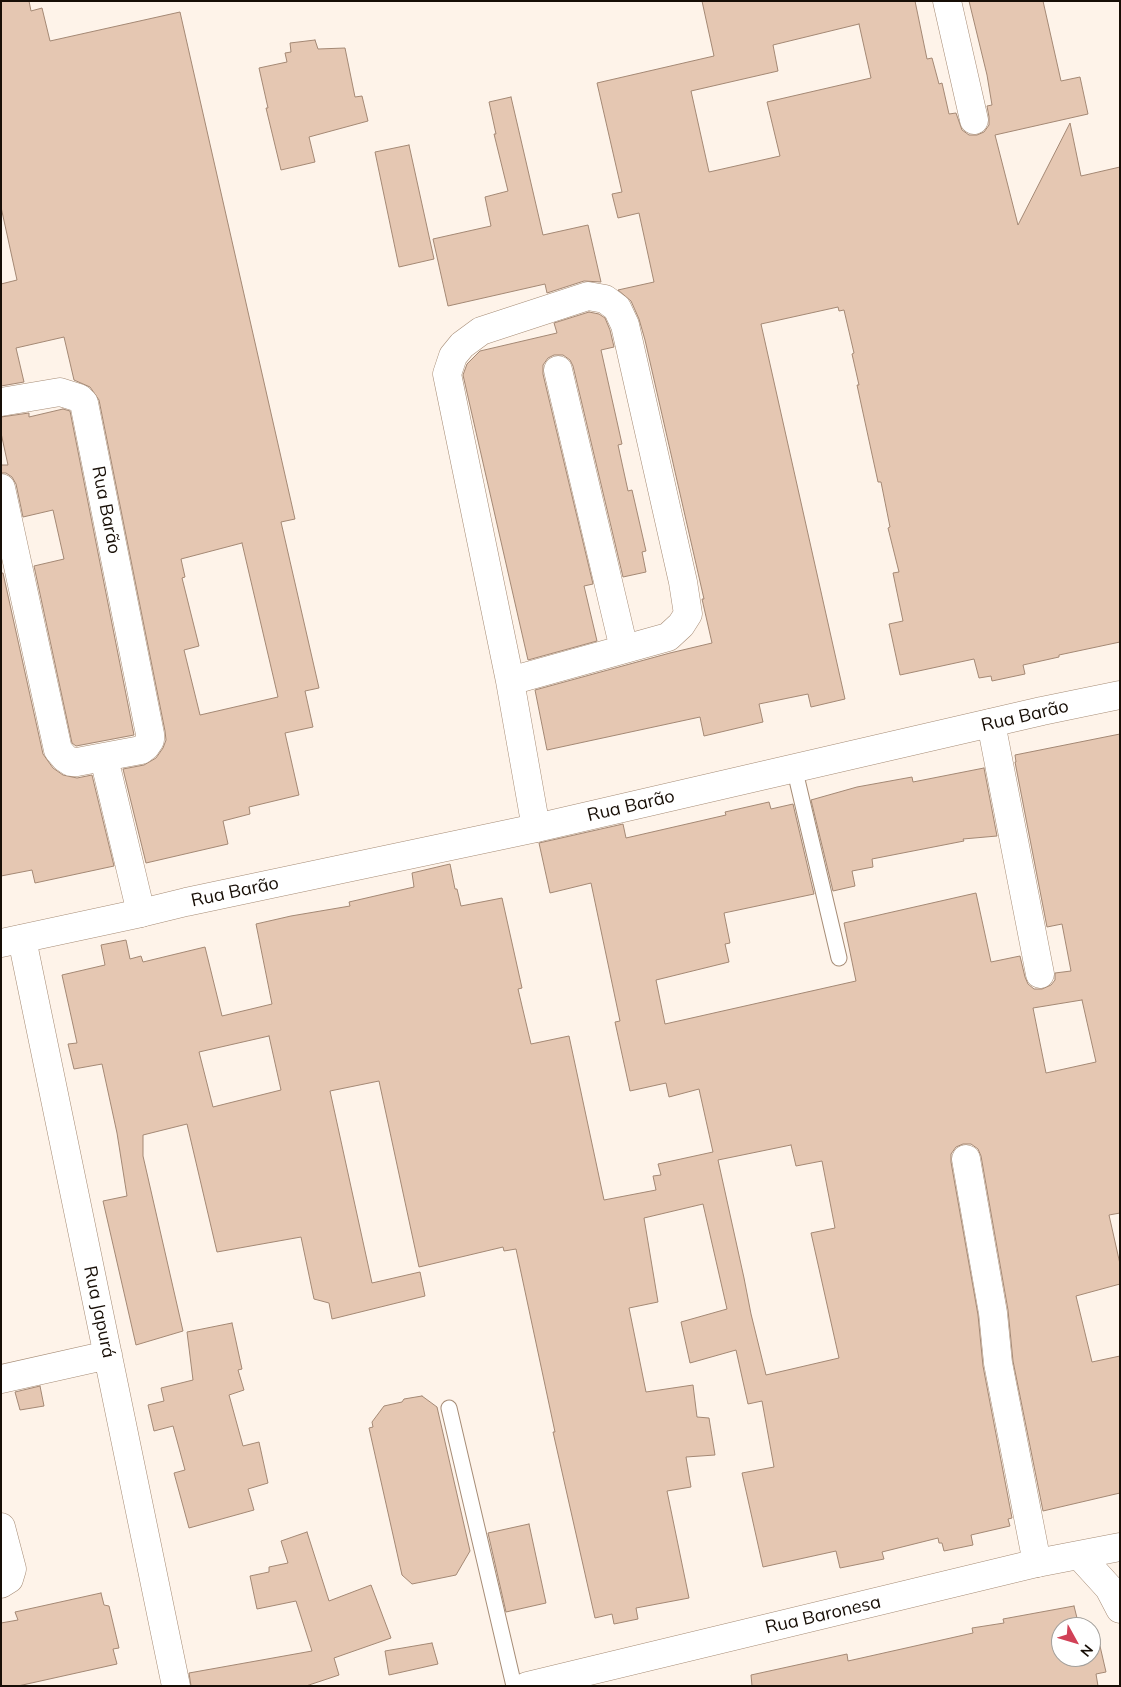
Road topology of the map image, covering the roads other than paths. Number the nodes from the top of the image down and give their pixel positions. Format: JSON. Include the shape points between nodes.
{"nodes":[{"id":1,"x":947,"y":1,"type":"edge"},
{"id":2,"x":974,"y":120,"type":"dead end"},
{"id":3,"x":558,"y":370,"type":"dead end"},
{"id":4,"x":1,"y":402,"type":"edge"},
{"id":5,"x":1,"y":488,"type":"edge"},
{"id":6,"x":624,"y":649,"type":"junction"},
{"id":7,"x":510,"y":681,"type":"junction"},
{"id":8,"x":1120,"y":695,"type":"edge"},
{"id":9,"x":991,"y":723,"type":"junction"},
{"id":10,"x":104,"y":758,"type":"junction"},
{"id":11,"x":794,"y":768,"type":"junction"},
{"id":12,"x":536,"y":828,"type":"junction"},
{"id":13,"x":141,"y":913,"type":"junction"},
{"id":14,"x":11,"y":941,"type":"edge"},
{"id":15,"x":839,"y":958,"type":"dead end"},
{"id":16,"x":1040,"y":974,"type":"dead end"},
{"id":17,"x":966,"y":1159,"type":"dead end"},
{"id":18,"x":108,"y":1355,"type":"junction"},
{"id":19,"x":1,"y":1379,"type":"edge"},
{"id":20,"x":449,"y":1408,"type":"dead end"},
{"id":21,"x":1,"y":1527,"type":"edge"},
{"id":22,"x":1120,"y":1547,"type":"edge"},
{"id":23,"x":1079,"y":1555,"type":"junction"},
{"id":24,"x":1037,"y":1563,"type":"junction"},
{"id":25,"x":1,"y":1584,"type":"edge"},
{"id":26,"x":1120,"y":1609,"type":"edge"},
{"id":27,"x":176,"y":1686,"type":"edge"},
{"id":28,"x":514,"y":1686,"type":"edge"},
{"id":29,"x":527,"y":1686,"type":"edge"}],
"edges":[{"from":1,"to":2,"type":"street"},
{"from":3,"to":6,"type":"street"},
{"from":4,"to":10,"type":"street","name":"Rua Barão","via":[[60,392],[84,402],[150,734],[150,740],[141,750]]},
{"from":5,"to":10,"type":"street","name":"Rua Barão","via":[[58,750],[71,762]]},
{"from":6,"to":7,"type":"street"},
{"from":6,"to":7,"type":"street","via":[[668,638],[688,614],[625,325],[617,308],[605,299],[588,296],[480,331],[453,356],[447,374]]},
{"from":7,"to":12,"type":"street"},
{"from":8,"to":9,"type":"street","name":"Rua Barão"},
{"from":9,"to":11,"type":"street","name":"Rua Barão"},
{"from":9,"to":16,"type":"street"},
{"from":10,"to":13,"type":"street"},
{"from":11,"to":12,"type":"street","name":"Rua Barão"},
{"from":11,"to":15,"type":"lane"},
{"from":12,"to":13,"type":"street","name":"Rua Barão"},
{"from":13,"to":14,"type":"street","name":"Rua Barão"},
{"from":14,"to":18,"type":"street","name":"Rua Japurá"},
{"from":17,"to":24,"type":"street","via":[[993,1313],[998,1363]]},
{"from":18,"to":19,"type":"street"},
{"from":18,"to":27,"type":"street","name":"Rua Japurá"},
{"from":20,"to":28,"type":"lane"},
{"from":21,"to":25,"type":"street","via":[[12,1569],[9,1579]]},
{"from":22,"to":23,"type":"street","name":"Rua Baronesa"},
{"from":23,"to":24,"type":"street","name":"Rua Baronesa"},
{"from":23,"to":26,"type":"street","via":[[1109,1588]]},
{"from":24,"to":29,"type":"street","name":"Rua Baronesa"}]}
